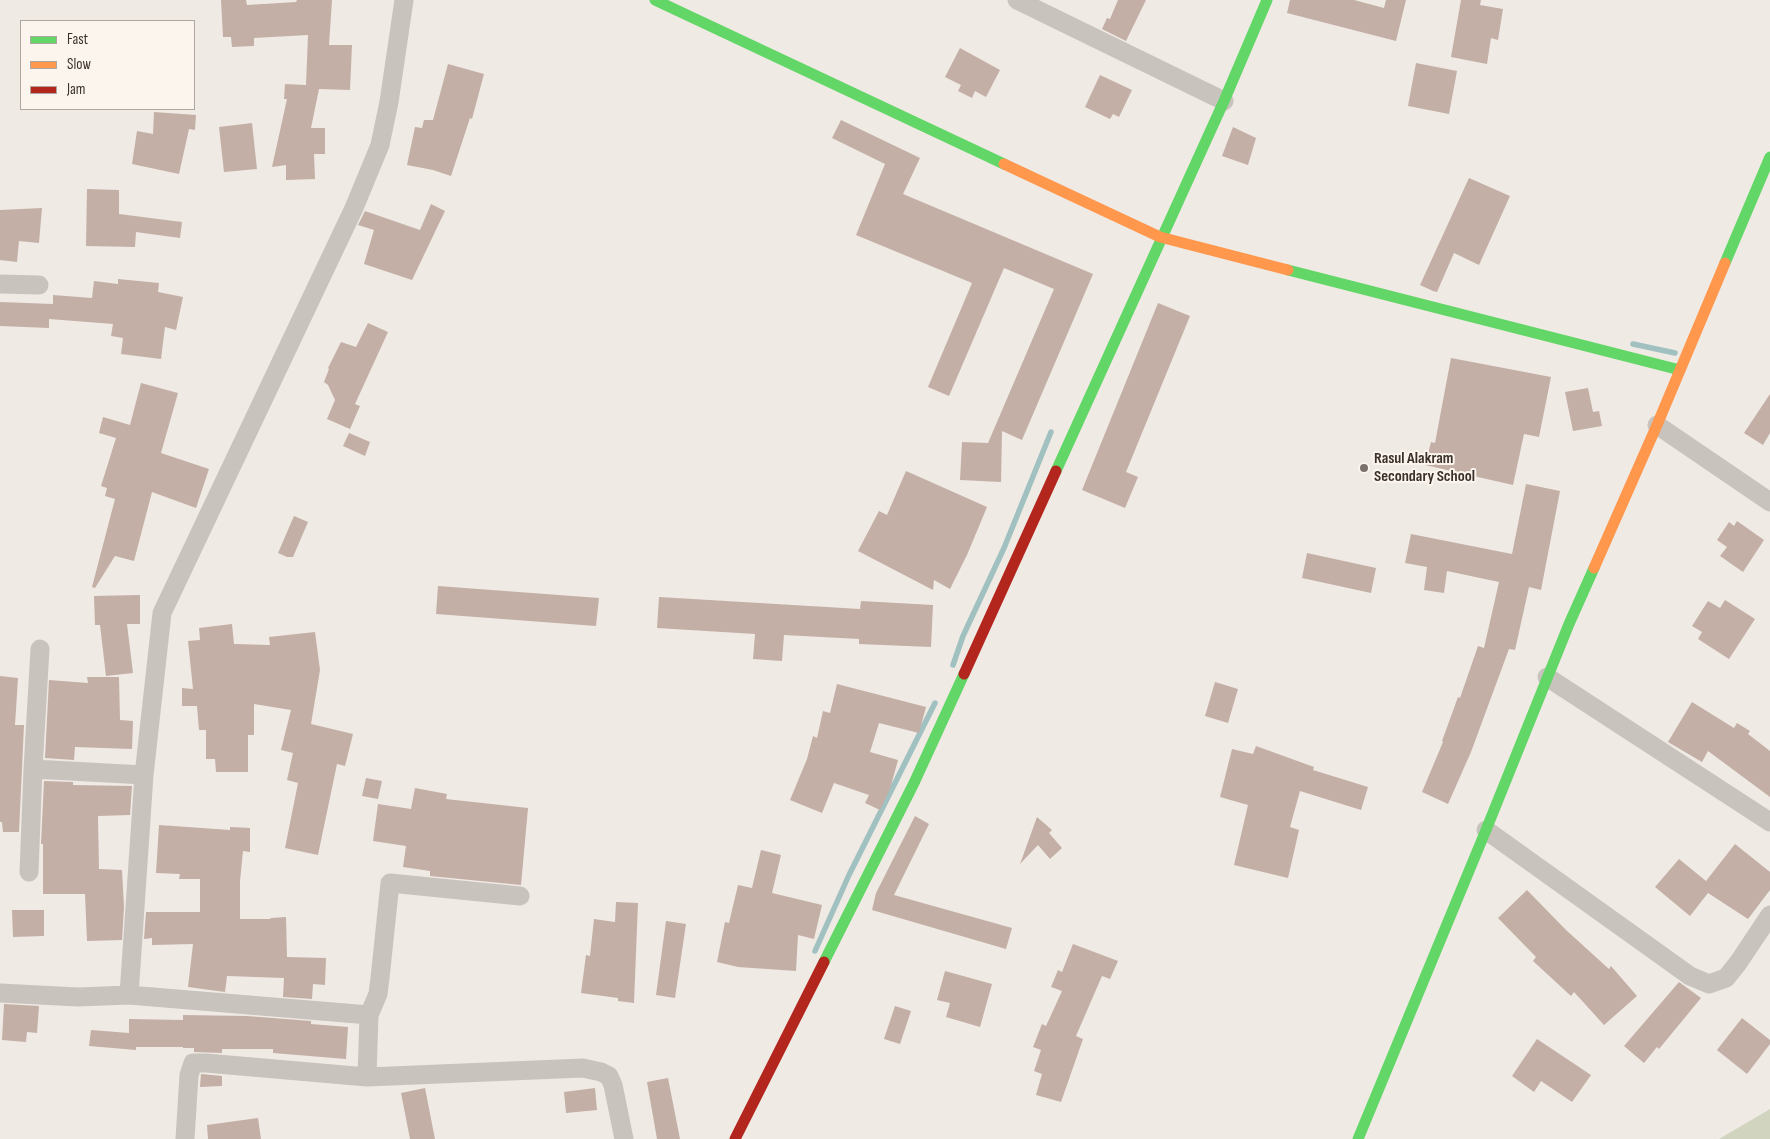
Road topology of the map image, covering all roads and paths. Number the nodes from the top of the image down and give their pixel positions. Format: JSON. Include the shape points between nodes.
{"nodes":[{"id":1,"x":404,"y":0,"type":"edge"},
{"id":2,"x":655,"y":0,"type":"edge"},
{"id":3,"x":1017,"y":0,"type":"edge"},
{"id":4,"x":1267,"y":0,"type":"edge"},
{"id":5,"x":1224,"y":101,"type":"junction"},
{"id":6,"x":1770,"y":157,"type":"edge"},
{"id":7,"x":1160,"y":237,"type":"junction"},
{"id":8,"x":0,"y":284,"type":"edge"},
{"id":9,"x":39,"y":285,"type":"dead end"},
{"id":10,"x":1680,"y":370,"type":"junction"},
{"id":11,"x":1657,"y":425,"type":"junction"},
{"id":12,"x":1770,"y":502,"type":"edge"},
{"id":13,"x":40,"y":649,"type":"dead end"},
{"id":14,"x":1547,"y":677,"type":"junction"},
{"id":15,"x":33,"y":770,"type":"junction"},
{"id":16,"x":144,"y":775,"type":"junction"},
{"id":17,"x":1770,"y":822,"type":"edge"},
{"id":18,"x":1486,"y":830,"type":"junction"},
{"id":19,"x":29,"y":872,"type":"dead end"},
{"id":20,"x":520,"y":896,"type":"dead end"},
{"id":21,"x":1770,"y":915,"type":"edge"},
{"id":22,"x":0,"y":993,"type":"edge"},
{"id":23,"x":130,"y":995,"type":"junction"},
{"id":24,"x":369,"y":1015,"type":"junction"},
{"id":25,"x":367,"y":1077,"type":"junction"},
{"id":26,"x":185,"y":1139,"type":"edge"},
{"id":27,"x":624,"y":1139,"type":"edge"},
{"id":28,"x":735,"y":1139,"type":"edge"},
{"id":29,"x":1358,"y":1139,"type":"edge"}],
"edges":[{"from":1,"to":16,"type":"street","via":[[380,145],[354,208],[162,613]]},
{"from":2,"to":7,"type":"street"},
{"from":3,"to":5,"type":"street"},
{"from":4,"to":5,"type":"street"},
{"from":5,"to":7,"type":"street"},
{"from":6,"to":10,"type":"street"},
{"from":7,"to":10,"type":"street"},
{"from":7,"to":28,"type":"street","via":[[914,783]]},
{"from":8,"to":9,"type":"street"},
{"from":10,"to":11,"type":"street"},
{"from":11,"to":12,"type":"street"},
{"from":11,"to":14,"type":"street"},
{"from":13,"to":15,"type":"street"},
{"from":14,"to":17,"type":"street"},
{"from":14,"to":18,"type":"street"},
{"from":15,"to":16,"type":"street"},
{"from":15,"to":19,"type":"street"},
{"from":16,"to":23,"type":"street"},
{"from":18,"to":21,"type":"street","via":[[1690,976],[1709,984],[1726,978]]},
{"from":18,"to":29,"type":"street"},
{"from":20,"to":24,"type":"street","via":[[390,883],[378,994]]},
{"from":22,"to":23,"type":"street","via":[[78,997]]},
{"from":23,"to":24,"type":"street"},
{"from":24,"to":25,"type":"street"},
{"from":25,"to":26,"type":"street","via":[[193,1064],[189,1075]]},
{"from":25,"to":27,"type":"street","via":[[583,1068],[601,1072],[609,1076],[613,1085]]}]}
